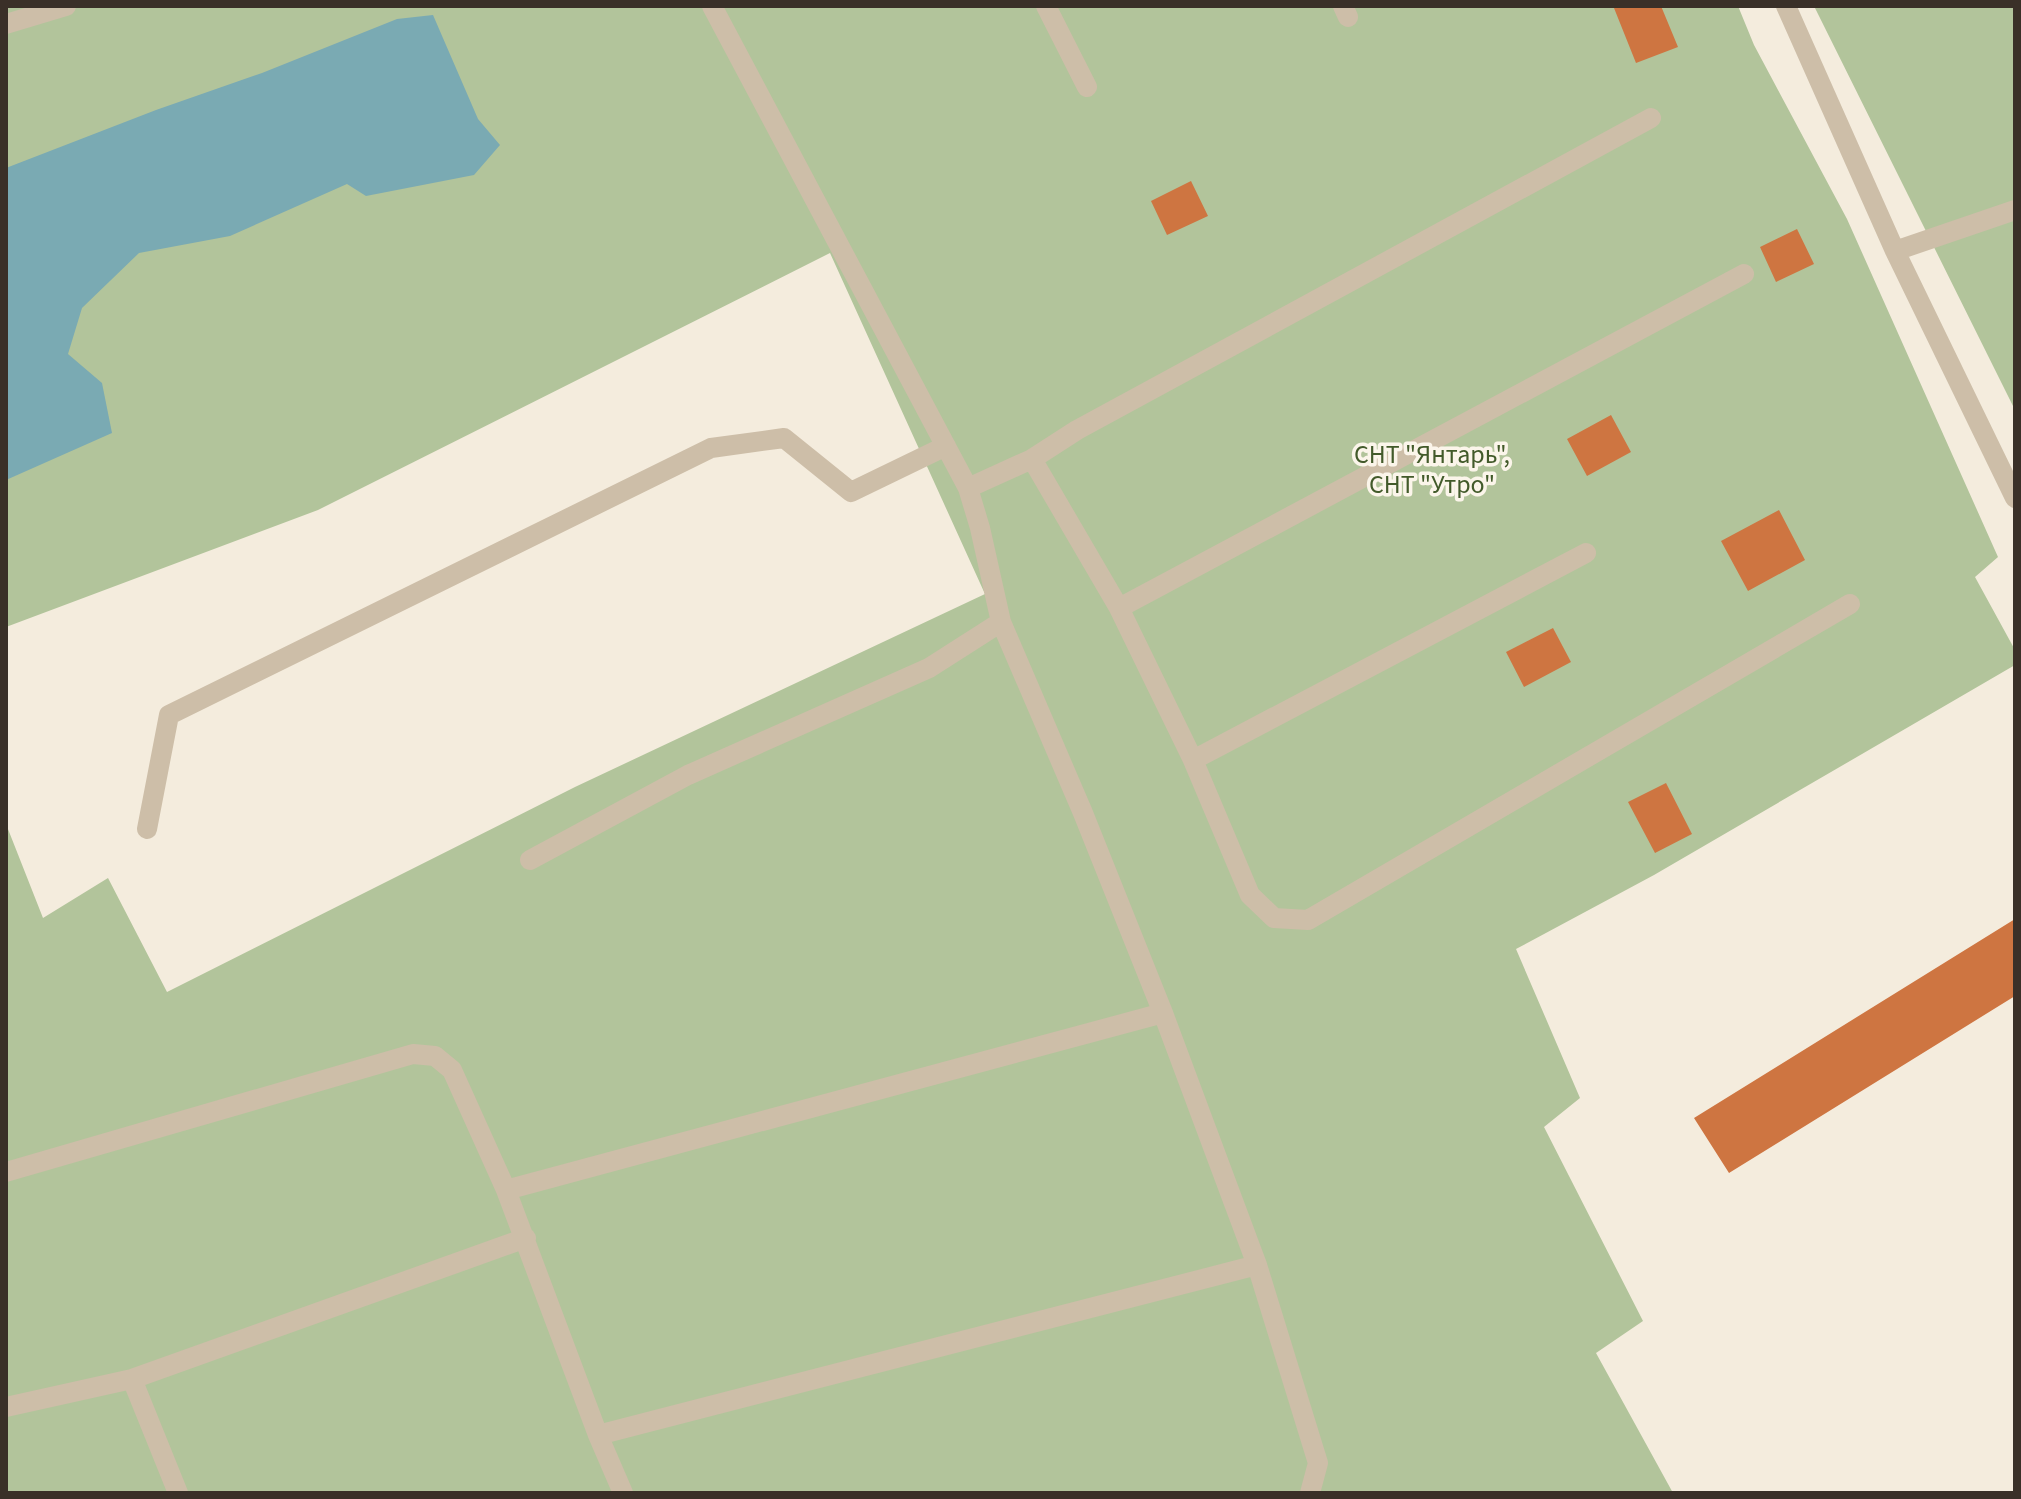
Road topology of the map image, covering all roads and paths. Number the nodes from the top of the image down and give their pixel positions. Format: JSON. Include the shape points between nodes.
{"nodes":[{"id":1,"x":66,"y":6,"type":"edge"},
{"id":2,"x":712,"y":6,"type":"edge"},
{"id":3,"x":1046,"y":6,"type":"edge"},
{"id":4,"x":1786,"y":6,"type":"edge"},
{"id":5,"x":6,"y":24,"type":"edge"},
{"id":6,"x":1087,"y":87,"type":"dead end"},
{"id":7,"x":1651,"y":118,"type":"dead end"},
{"id":8,"x":2015,"y":210,"type":"edge"},
{"id":9,"x":1895,"y":251,"type":"junction"},
{"id":10,"x":1744,"y":274,"type":"dead end"},
{"id":11,"x":946,"y":446,"type":"junction"},
{"id":12,"x":1032,"y":459,"type":"junction"},
{"id":13,"x":968,"y":488,"type":"junction"},
{"id":14,"x":2015,"y":498,"type":"edge"},
{"id":15,"x":1586,"y":553,"type":"dead end"},
{"id":16,"x":1850,"y":604,"type":"dead end"},
{"id":17,"x":1119,"y":608,"type":"junction"},
{"id":18,"x":1001,"y":622,"type":"junction"},
{"id":19,"x":1193,"y":760,"type":"junction"},
{"id":20,"x":147,"y":829,"type":"dead end"},
{"id":21,"x":530,"y":860,"type":"dead end"},
{"id":22,"x":1163,"y":1013,"type":"junction"},
{"id":23,"x":6,"y":1172,"type":"edge"},
{"id":24,"x":506,"y":1190,"type":"junction"},
{"id":25,"x":526,"y":1238,"type":"junction"},
{"id":26,"x":1257,"y":1265,"type":"junction"},
{"id":27,"x":132,"y":1379,"type":"junction"},
{"id":28,"x":6,"y":1407,"type":"edge"},
{"id":29,"x":598,"y":1435,"type":"junction"},
{"id":30,"x":178,"y":1493,"type":"edge"},
{"id":31,"x":623,"y":1493,"type":"edge"},
{"id":32,"x":1310,"y":1493,"type":"edge"}],
"edges":[{"from":1,"to":5,"type":"street"},
{"from":2,"to":11,"type":"street"},
{"from":3,"to":6,"type":"street"},
{"from":4,"to":9,"type":"street"},
{"from":7,"to":12,"type":"street"},
{"from":8,"to":9,"type":"street"},
{"from":9,"to":14,"type":"street"},
{"from":10,"to":17,"type":"street"},
{"from":11,"to":13,"type":"street"},
{"from":11,"to":20,"type":"street","via":[[851,492],[784,438],[711,448],[169,715]]},
{"from":12,"to":13,"type":"street"},
{"from":12,"to":17,"type":"street"},
{"from":13,"to":18,"type":"street"},
{"from":15,"to":19,"type":"street"},
{"from":16,"to":19,"type":"street","via":[[1308,920],[1274,918],[1250,895]]},
{"from":17,"to":19,"type":"street"},
{"from":18,"to":21,"type":"street","via":[[929,668],[688,775]]},
{"from":18,"to":22,"type":"street"},
{"from":22,"to":24,"type":"street"},
{"from":22,"to":26,"type":"street"},
{"from":23,"to":24,"type":"street","via":[[413,1054],[435,1056],[452,1070]]},
{"from":24,"to":25,"type":"street"},
{"from":25,"to":27,"type":"street"},
{"from":25,"to":29,"type":"street"},
{"from":26,"to":29,"type":"street"},
{"from":26,"to":32,"type":"street","via":[[1318,1463]]},
{"from":27,"to":28,"type":"street"},
{"from":27,"to":30,"type":"street"},
{"from":29,"to":31,"type":"street"}]}
